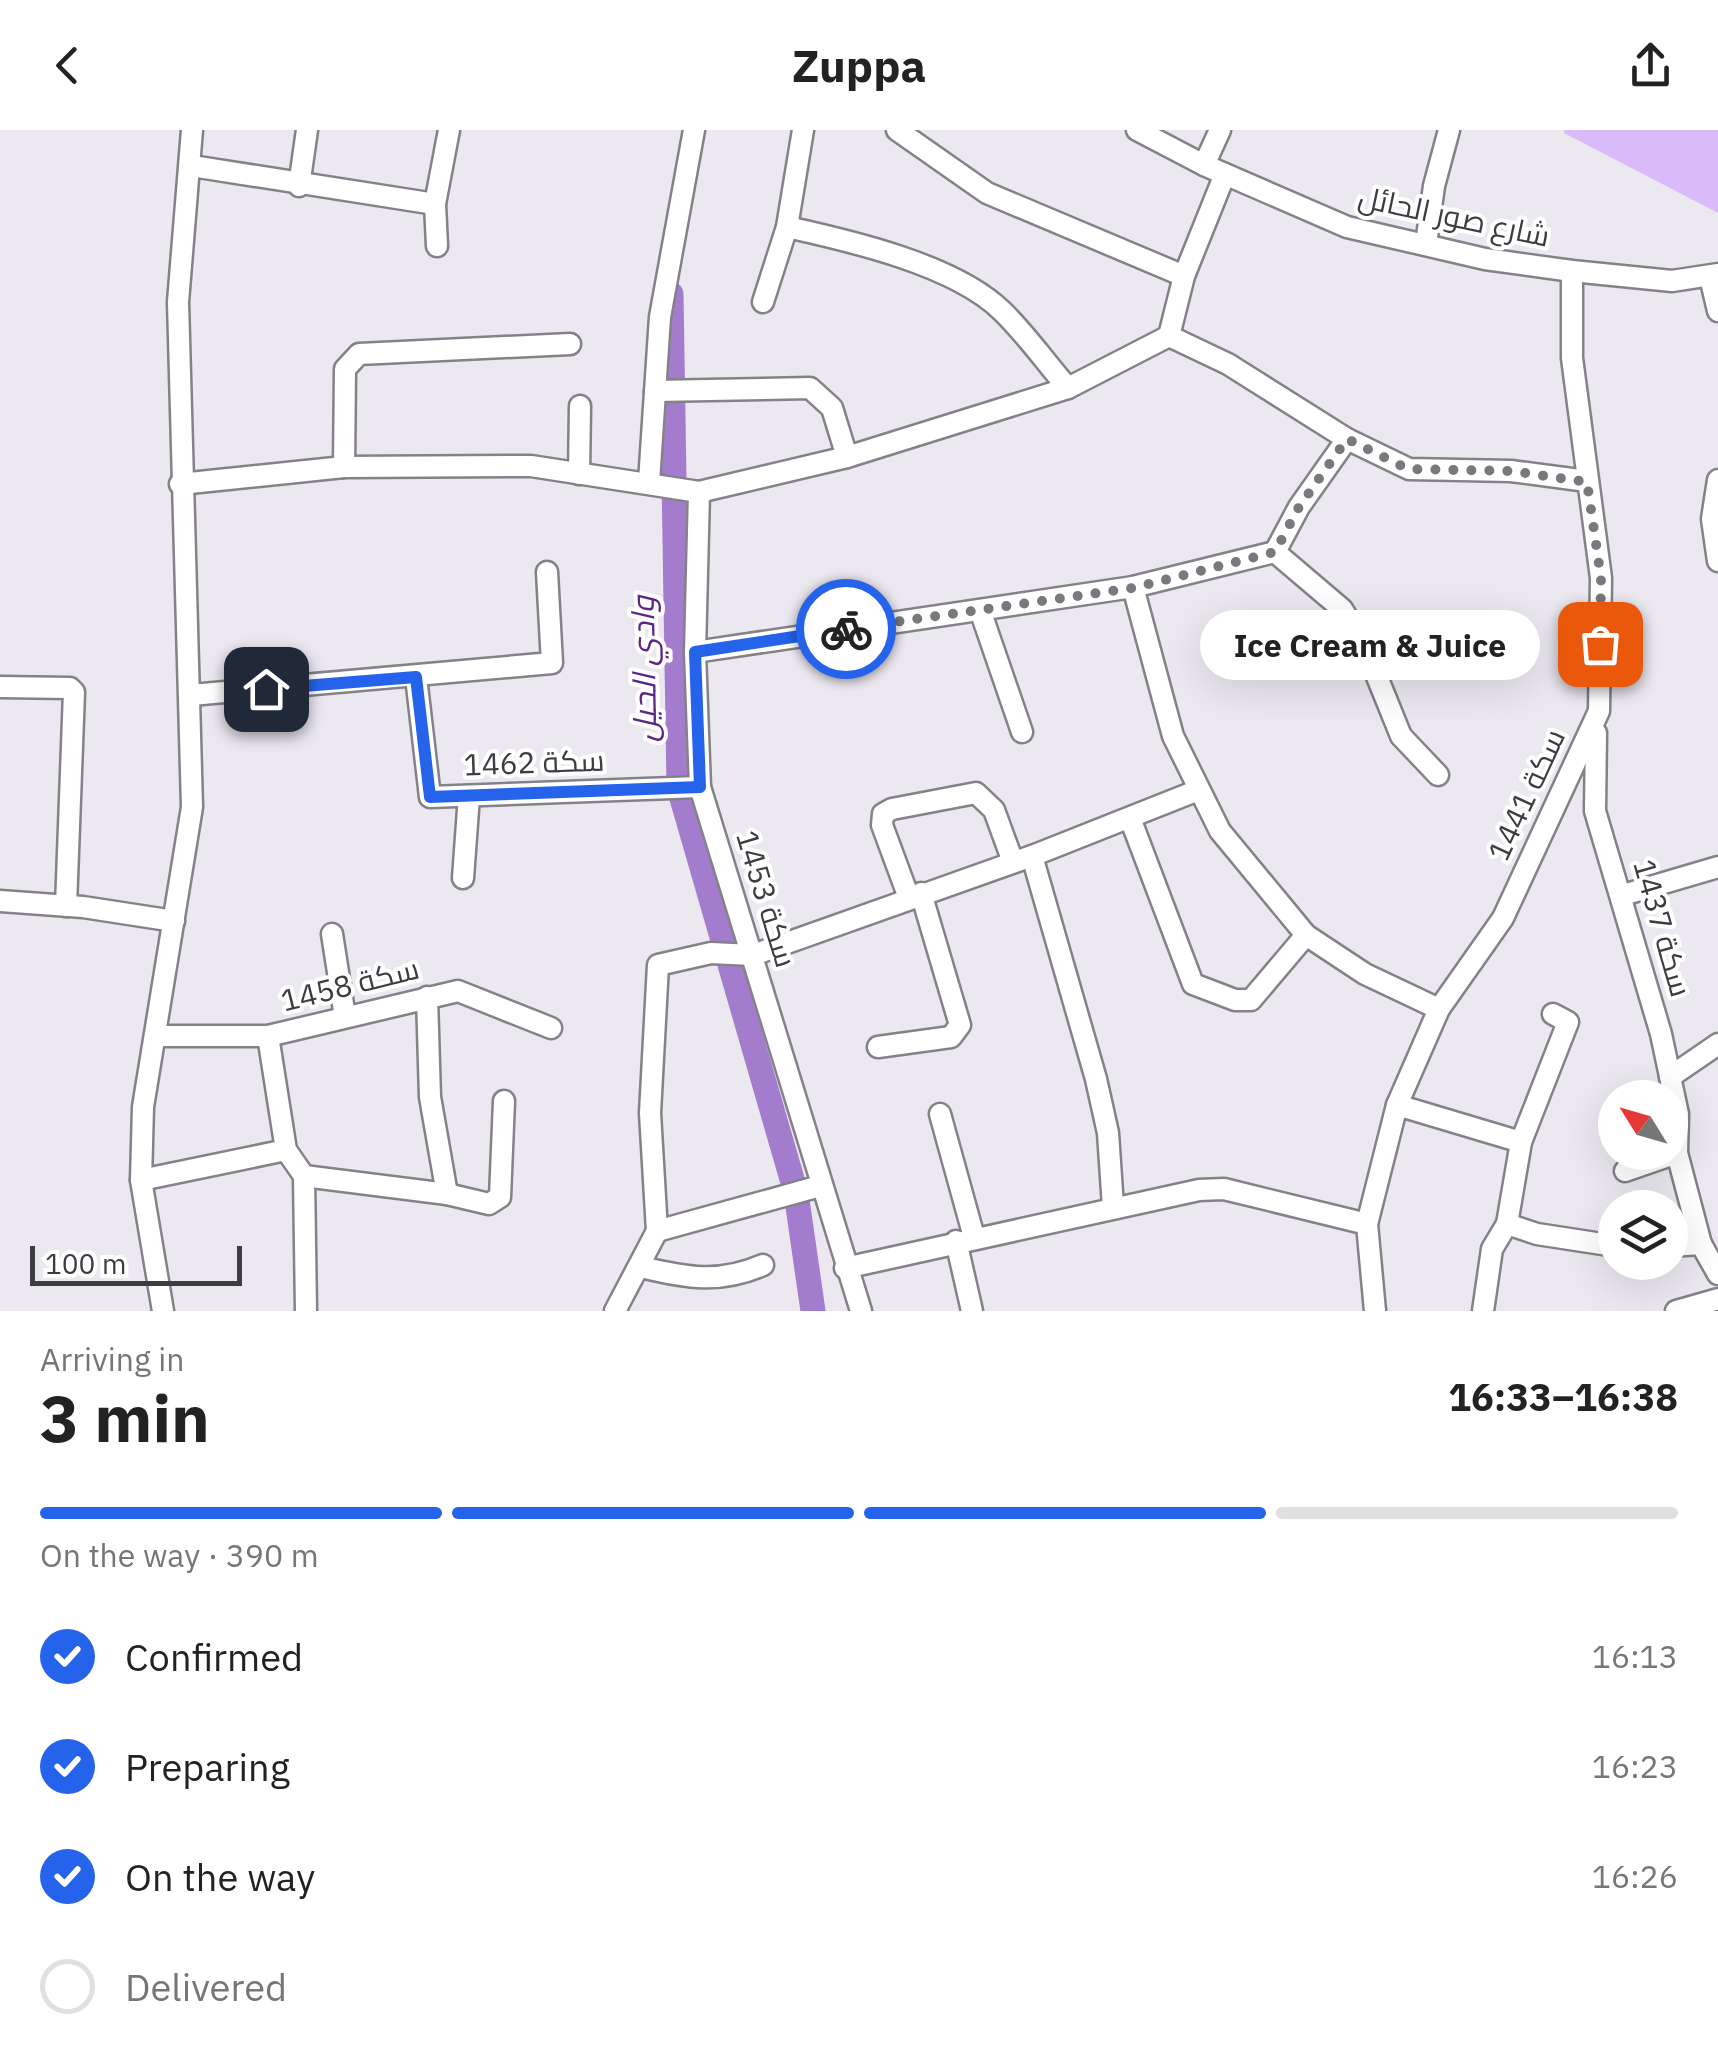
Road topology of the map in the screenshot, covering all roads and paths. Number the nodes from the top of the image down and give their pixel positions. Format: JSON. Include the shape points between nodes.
{"nodes":[{"id":1,"x":192,"y":130,"type":"edge"},
{"id":2,"x":308,"y":130,"type":"edge"},
{"id":3,"x":450,"y":130,"type":"edge"},
{"id":4,"x":694,"y":130,"type":"edge"},
{"id":5,"x":803,"y":130,"type":"edge"},
{"id":6,"x":898,"y":130,"type":"edge"},
{"id":7,"x":1138,"y":130,"type":"edge"},
{"id":8,"x":1220,"y":130,"type":"edge"},
{"id":9,"x":1449,"y":130,"type":"edge"},
{"id":10,"x":1204,"y":165,"type":"junction"},
{"id":11,"x":192,"y":166,"type":"junction"},
{"id":12,"x":1225,"y":174,"type":"junction"},
{"id":13,"x":298,"y":186,"type":"junction"},
{"id":14,"x":436,"y":204,"type":"junction"},
{"id":15,"x":788,"y":227,"type":"junction"},
{"id":16,"x":1426,"y":244,"type":"junction"},
{"id":17,"x":438,"y":246,"type":"dead end"},
{"id":18,"x":1572,"y":271,"type":"junction"},
{"id":19,"x":1184,"y":276,"type":"junction"},
{"id":20,"x":1714,"y":276,"type":"edge"},
{"id":21,"x":764,"y":302,"type":"dead end"},
{"id":22,"x":1718,"y":311,"type":"edge"},
{"id":23,"x":1170,"y":336,"type":"junction"},
{"id":24,"x":570,"y":344,"type":"dead end"},
{"id":25,"x":1068,"y":388,"type":"junction"},
{"id":26,"x":654,"y":390,"type":"junction"},
{"id":27,"x":580,"y":406,"type":"dead end"},
{"id":28,"x":1347,"y":439,"type":"junction"},
{"id":29,"x":847,"y":457,"type":"junction"},
{"id":30,"x":344,"y":467,"type":"junction"},
{"id":31,"x":578,"y":474,"type":"junction"},
{"id":32,"x":1718,"y":480,"type":"edge"},
{"id":33,"x":649,"y":482,"type":"junction"},
{"id":34,"x":1587,"y":482,"type":"junction"},
{"id":35,"x":180,"y":484,"type":"junction"},
{"id":36,"x":699,"y":492,"type":"junction"},
{"id":37,"x":1716,"y":501,"type":"edge"},
{"id":38,"x":1275,"y":552,"type":"junction"},
{"id":39,"x":1718,"y":560,"type":"edge"},
{"id":40,"x":547,"y":572,"type":"dead end"},
{"id":41,"x":1133,"y":588,"type":"junction"},
{"id":42,"x":980,"y":610,"type":"junction"},
{"id":43,"x":695,"y":652,"type":"junction"},
{"id":44,"x":416,"y":677,"type":"junction"},
{"id":45,"x":0,"y":687,"type":"edge"},
{"id":46,"x":190,"y":695,"type":"junction"},
{"id":47,"x":1599,"y":711,"type":"junction"},
{"id":48,"x":1022,"y":732,"type":"dead end"},
{"id":49,"x":1438,"y":776,"type":"dead end"},
{"id":50,"x":700,"y":787,"type":"junction"},
{"id":51,"x":1196,"y":791,"type":"junction"},
{"id":52,"x":469,"y":796,"type":"junction"},
{"id":53,"x":1130,"y":818,"type":"junction"},
{"id":54,"x":1022,"y":859,"type":"junction"},
{"id":55,"x":1718,"y":868,"type":"edge"},
{"id":56,"x":463,"y":878,"type":"dead end"},
{"id":57,"x":1623,"y":894,"type":"junction"},
{"id":58,"x":915,"y":896,"type":"junction"},
{"id":59,"x":0,"y":901,"type":"edge"},
{"id":60,"x":66,"y":906,"type":"junction"},
{"id":61,"x":174,"y":921,"type":"junction"},
{"id":62,"x":332,"y":934,"type":"dead end"},
{"id":63,"x":1306,"y":935,"type":"junction"},
{"id":64,"x":753,"y":954,"type":"junction"},
{"id":65,"x":426,"y":997,"type":"junction"},
{"id":66,"x":1439,"y":1008,"type":"junction"},
{"id":67,"x":1553,"y":1014,"type":"dead end"},
{"id":68,"x":344,"y":1017,"type":"junction"},
{"id":69,"x":551,"y":1028,"type":"dead end"},
{"id":70,"x":156,"y":1036,"type":"junction"},
{"id":71,"x":268,"y":1036,"type":"junction"},
{"id":72,"x":1718,"y":1044,"type":"edge"},
{"id":73,"x":878,"y":1046,"type":"dead end"},
{"id":74,"x":1670,"y":1077,"type":"junction"},
{"id":75,"x":1671,"y":1080,"type":"edge"},
{"id":76,"x":504,"y":1101,"type":"dead end"},
{"id":77,"x":1397,"y":1105,"type":"junction"},
{"id":78,"x":940,"y":1114,"type":"dead end"},
{"id":79,"x":1520,"y":1142,"type":"junction"},
{"id":80,"x":286,"y":1150,"type":"junction"},
{"id":81,"x":1630,"y":1170,"type":"edge"},
{"id":82,"x":1681,"y":1170,"type":"edge"},
{"id":83,"x":1625,"y":1172,"type":"dead end"},
{"id":84,"x":304,"y":1176,"type":"junction"},
{"id":85,"x":140,"y":1180,"type":"junction"},
{"id":86,"x":820,"y":1186,"type":"junction"},
{"id":87,"x":447,"y":1194,"type":"junction"},
{"id":88,"x":1113,"y":1207,"type":"junction"},
{"id":89,"x":1367,"y":1224,"type":"junction"},
{"id":90,"x":1508,"y":1224,"type":"junction"},
{"id":91,"x":657,"y":1232,"type":"junction"},
{"id":92,"x":965,"y":1239,"type":"junction"},
{"id":93,"x":1598,"y":1243,"type":"edge"},
{"id":94,"x":1701,"y":1244,"type":"junction"},
{"id":95,"x":1688,"y":1245,"type":"edge"},
{"id":96,"x":763,"y":1265,"type":"dead end"},
{"id":97,"x":641,"y":1267,"type":"junction"},
{"id":98,"x":844,"y":1268,"type":"junction"},
{"id":99,"x":1718,"y":1274,"type":"edge"},
{"id":100,"x":1718,"y":1299,"type":"edge"},
{"id":101,"x":163,"y":1311,"type":"edge"},
{"id":102,"x":306,"y":1311,"type":"edge"},
{"id":103,"x":615,"y":1311,"type":"edge"},
{"id":104,"x":861,"y":1311,"type":"edge"},
{"id":105,"x":972,"y":1311,"type":"edge"},
{"id":106,"x":1375,"y":1311,"type":"edge"},
{"id":107,"x":1483,"y":1311,"type":"edge"},
{"id":108,"x":1676,"y":1311,"type":"edge"}],
"edges":[{"from":1,"to":11,"type":"street"},
{"from":2,"to":13,"type":"street"},
{"from":3,"to":14,"type":"street"},
{"from":4,"to":26,"type":"street","via":[[660,317]]},
{"from":5,"to":15,"type":"street"},
{"from":6,"to":19,"type":"street","via":[[986,192]]},
{"from":7,"to":10,"type":"street","name":"شارع صور الحائل"},
{"from":8,"to":10,"type":"street"},
{"from":9,"to":16,"type":"street"},
{"from":10,"to":12,"type":"street","name":"شارع صور الحائل"},
{"from":11,"to":13,"type":"street"},
{"from":11,"to":35,"type":"street","via":[[178,302]]},
{"from":12,"to":16,"type":"street","name":"شارع صور الحائل","via":[[1347,227]]},
{"from":12,"to":19,"type":"street"},
{"from":13,"to":14,"type":"street"},
{"from":14,"to":17,"type":"street"},
{"from":15,"to":21,"type":"street"},
{"from":15,"to":25,"type":"street","via":[[964,283],[1001,310]]},
{"from":16,"to":18,"type":"street","name":"شارع صور الحائل"},
{"from":18,"to":20,"type":"street","name":"شارع صور الحائل","via":[[1672,282]]},
{"from":18,"to":34,"type":"street","name":"سكة 1441","via":[[1572,358]]},
{"from":19,"to":23,"type":"street"},
{"from":20,"to":22,"type":"street"},
{"from":23,"to":25,"type":"street"},
{"from":23,"to":28,"type":"street"},
{"from":24,"to":30,"type":"street","via":[[359,354],[345,369]]},
{"from":25,"to":29,"type":"street"},
{"from":26,"to":29,"type":"street","via":[[810,388],[832,408]]},
{"from":26,"to":33,"type":"street"},
{"from":27,"to":31,"type":"street"},
{"from":28,"to":34,"type":"street","via":[[1408,469],[1511,471]]},
{"from":28,"to":38,"type":"street"},
{"from":29,"to":36,"type":"street"},
{"from":30,"to":31,"type":"street","via":[[531,466]]},
{"from":30,"to":35,"type":"street"},
{"from":31,"to":33,"type":"street"},
{"from":32,"to":37,"type":"street"},
{"from":33,"to":36,"type":"street"},
{"from":34,"to":47,"type":"street","name":"سكة 1441","via":[[1601,578]]},
{"from":35,"to":46,"type":"street"},
{"from":36,"to":43,"type":"street","name":"سكة 1453"},
{"from":37,"to":39,"type":"street"},
{"from":38,"to":41,"type":"street"},
{"from":38,"to":49,"type":"street","via":[[1342,609],[1401,736]]},
{"from":40,"to":44,"type":"street","via":[[552,662]]},
{"from":41,"to":42,"type":"street"},
{"from":41,"to":51,"type":"street","via":[[1173,736]]},
{"from":42,"to":43,"type":"street"},
{"from":42,"to":48,"type":"street"},
{"from":43,"to":50,"type":"street","name":"سكة 1453"},
{"from":44,"to":46,"type":"street"},
{"from":44,"to":52,"type":"street","name":"سكة 1462","via":[[430,797]]},
{"from":45,"to":60,"type":"street","via":[[74,692]]},
{"from":46,"to":61,"type":"street","via":[[192,807]]},
{"from":47,"to":57,"type":"street","name":"سكة 1437","via":[[1595,811]]},
{"from":47,"to":66,"type":"street","name":"سكة 1441","via":[[1503,918]]},
{"from":50,"to":52,"type":"street","name":"سكة 1462"},
{"from":50,"to":64,"type":"street","name":"سكة 1453"},
{"from":51,"to":53,"type":"street"},
{"from":51,"to":63,"type":"street","via":[[1220,832]]},
{"from":52,"to":56,"type":"street"},
{"from":53,"to":54,"type":"street"},
{"from":53,"to":63,"type":"street","via":[[1194,984],[1251,1000]]},
{"from":54,"to":58,"type":"street"},
{"from":54,"to":58,"type":"street","via":[[994,810],[976,793],[892,809],[882,825]]},
{"from":54,"to":88,"type":"street","via":[[1096,1079]]},
{"from":55,"to":57,"type":"street"},
{"from":57,"to":74,"type":"street","name":"سكة 1437"},
{"from":58,"to":64,"type":"street"},
{"from":58,"to":73,"type":"street","via":[[960,1025],[951,1036]]},
{"from":59,"to":60,"type":"street"},
{"from":60,"to":61,"type":"street"},
{"from":61,"to":70,"type":"street"},
{"from":62,"to":68,"type":"street"},
{"from":63,"to":66,"type":"street","via":[[1366,974]]},
{"from":64,"to":86,"type":"street","name":"سكة 1453"},
{"from":64,"to":91,"type":"street","via":[[710,953],[658,966],[650,1113]]},
{"from":65,"to":68,"type":"street","name":"سكة 1458"},
{"from":65,"to":69,"type":"street","name":"سكة 1458","via":[[458,992]]},
{"from":65,"to":87,"type":"street","via":[[430,1097]]},
{"from":66,"to":77,"type":"street","name":"سكة 1441"},
{"from":67,"to":79,"type":"street","via":[[1568,1022]]},
{"from":68,"to":71,"type":"street","name":"سكة 1458"},
{"from":70,"to":71,"type":"street","name":"سكة 1458"},
{"from":70,"to":85,"type":"street","via":[[143,1107]]},
{"from":71,"to":80,"type":"street"},
{"from":72,"to":74,"type":"street"},
{"from":74,"to":75,"type":"street","name":"سكة 1437"},
{"from":76,"to":87,"type":"street","via":[[500,1197],[488,1204]]},
{"from":77,"to":79,"type":"street"},
{"from":77,"to":89,"type":"street","name":"سكة 1441"},
{"from":78,"to":92,"type":"street"},
{"from":79,"to":90,"type":"street"},
{"from":80,"to":84,"type":"street"},
{"from":80,"to":85,"type":"street"},
{"from":81,"to":83,"type":"street"},
{"from":82,"to":94,"type":"street","name":"سكة 1437"},
{"from":84,"to":87,"type":"street"},
{"from":84,"to":102,"type":"street"},
{"from":85,"to":101,"type":"street"},
{"from":86,"to":91,"type":"street"},
{"from":86,"to":98,"type":"street","name":"سكة 1453"},
{"from":88,"to":89,"type":"street","via":[[1224,1188]]},
{"from":88,"to":92,"type":"street"},
{"from":89,"to":106,"type":"street","name":"سكة 1441"},
{"from":90,"to":93,"type":"street"},
{"from":90,"to":107,"type":"street","via":[[1492,1249]]},
{"from":91,"to":97,"type":"street"},
{"from":92,"to":98,"type":"street"},
{"from":92,"to":105,"type":"street"},
{"from":94,"to":95,"type":"street"},
{"from":94,"to":99,"type":"street","name":"سكة 1437"},
{"from":96,"to":97,"type":"street","via":[[729,1279],[696,1280]]},
{"from":97,"to":103,"type":"street"},
{"from":98,"to":104,"type":"street","name":"سكة 1453"},
{"from":100,"to":108,"type":"street"}]}
